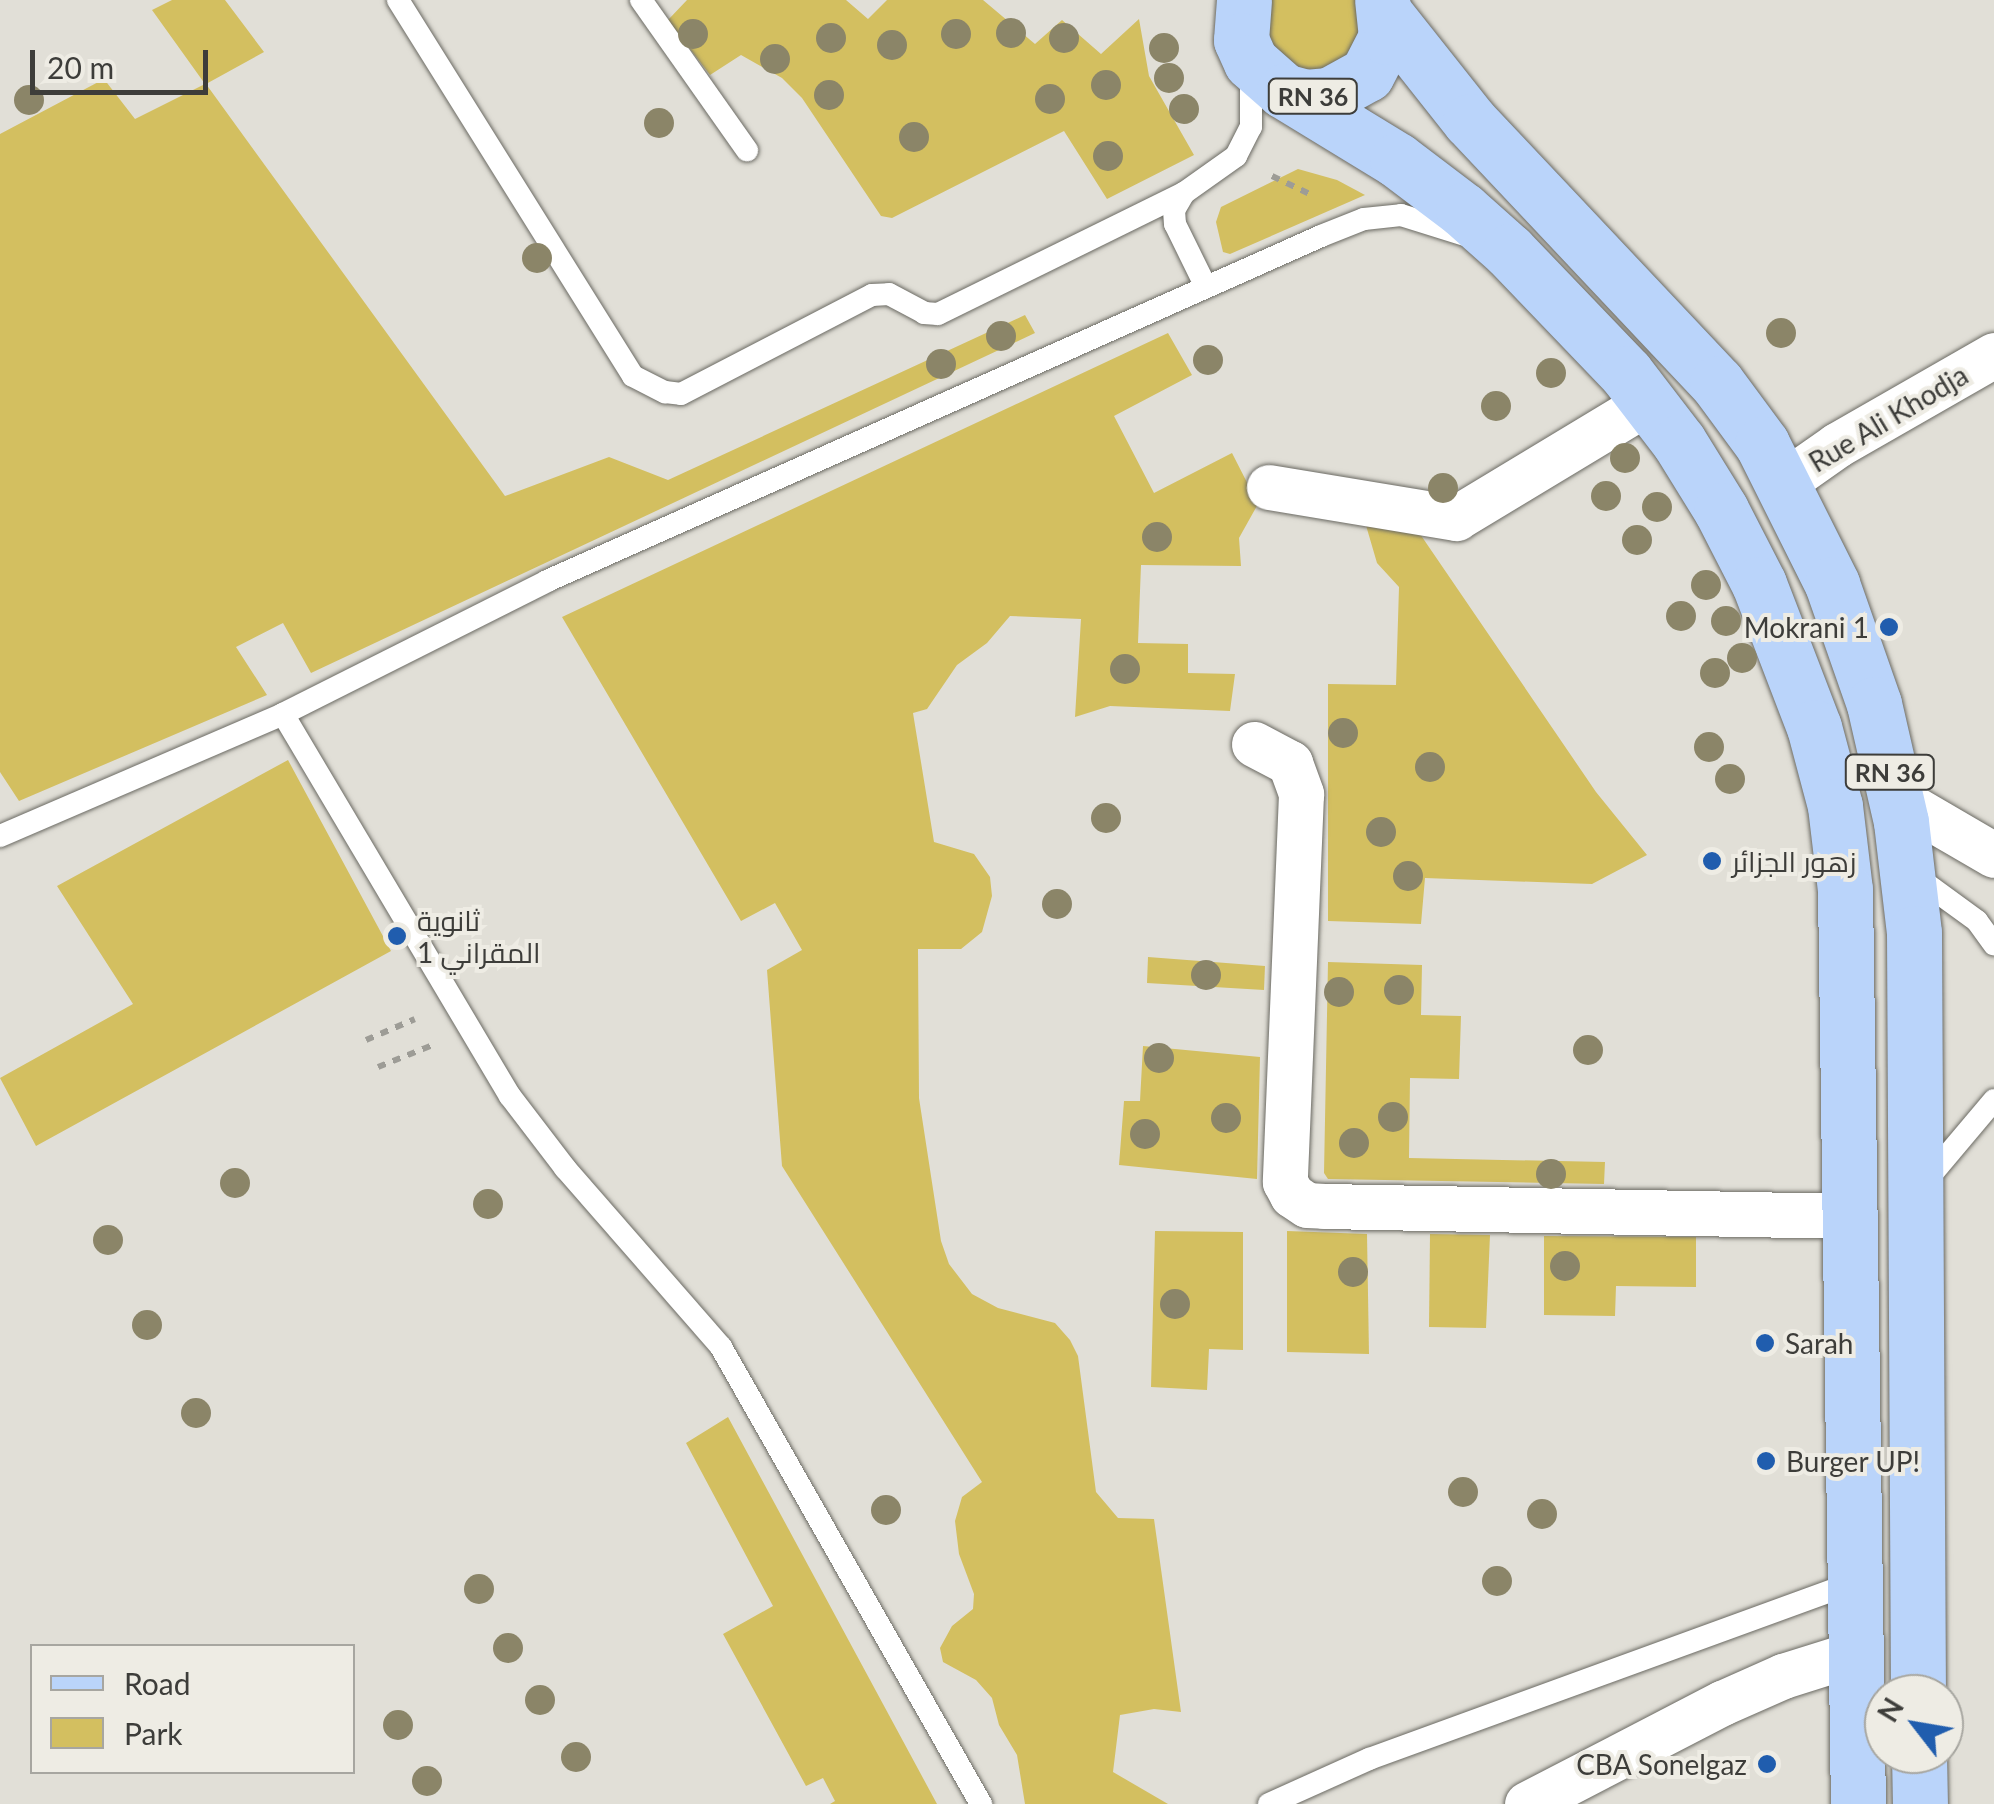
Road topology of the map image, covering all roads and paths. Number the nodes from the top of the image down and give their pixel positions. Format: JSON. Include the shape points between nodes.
{"nodes":[{"id":1,"x":398,"y":0,"type":"edge"},
{"id":2,"x":641,"y":0,"type":"edge"},
{"id":3,"x":1384,"y":8,"type":"edge"},
{"id":4,"x":1248,"y":39,"type":"edge"},
{"id":5,"x":747,"y":150,"type":"dead end"},
{"id":6,"x":1271,"y":176,"type":"dead end"},
{"id":7,"x":1184,"y":193,"type":"junction"},
{"id":8,"x":1319,"y":207,"type":"dead end"},
{"id":9,"x":1509,"y":250,"type":"junction"},
{"id":10,"x":1206,"y":286,"type":"junction"},
{"id":11,"x":1994,"y":355,"type":"edge"},
{"id":12,"x":1648,"y":402,"type":"junction"},
{"id":13,"x":1783,"y":483,"type":"junction"},
{"id":14,"x":1269,"y":487,"type":"dead end"},
{"id":15,"x":283,"y":714,"type":"junction"},
{"id":16,"x":1254,"y":744,"type":"dead end"},
{"id":17,"x":1896,"y":798,"type":"junction"},
{"id":18,"x":0,"y":836,"type":"edge"},
{"id":19,"x":1994,"y":856,"type":"edge"},
{"id":20,"x":1908,"y":870,"type":"junction"},
{"id":21,"x":1994,"y":944,"type":"edge"},
{"id":22,"x":424,"y":1015,"type":"dead end"},
{"id":23,"x":366,"y":1040,"type":"dead end"},
{"id":24,"x":438,"y":1043,"type":"dead end"},
{"id":25,"x":378,"y":1067,"type":"dead end"},
{"id":26,"x":1994,"y":1100,"type":"edge"},
{"id":27,"x":1916,"y":1193,"type":"junction"},
{"id":28,"x":1850,"y":1216,"type":"junction"},
{"id":29,"x":1859,"y":1581,"type":"junction"},
{"id":30,"x":1856,"y":1653,"type":"junction"},
{"id":31,"x":1918,"y":1674,"type":"edge"},
{"id":32,"x":1919,"y":1774,"type":"edge"},
{"id":33,"x":981,"y":1804,"type":"edge"},
{"id":34,"x":1268,"y":1804,"type":"edge"},
{"id":35,"x":1527,"y":1804,"type":"edge"},
{"id":36,"x":1858,"y":1804,"type":"edge"},
{"id":37,"x":1920,"y":1804,"type":"edge"}],
"edges":[{"from":1,"to":7,"type":"lane","via":[[633,376],[665,392],[696,388],[872,295],[889,294],[938,314]]},
{"from":2,"to":5,"type":"lane"},
{"from":3,"to":4,"type":"main road","number":"RN 36","via":[[1386,37],[1367,74],[1328,96],[1306,97]]},
{"from":3,"to":13,"type":"main road","number":"RN 36","via":[[1480,132],[1716,382]]},
{"from":4,"to":7,"type":"lane","via":[[1251,127],[1236,156]]},
{"from":4,"to":9,"type":"main road","number":"RN 36"},
{"from":6,"to":8,"type":"path","via":[[1311,192]]},
{"from":7,"to":10,"type":"lane","via":[[1175,224]]},
{"from":9,"to":10,"type":"lane","via":[[1402,214],[1364,219]]},
{"from":9,"to":12,"type":"main road","number":"RN 36"},
{"from":10,"to":15,"type":"lane","via":[[547,581]]},
{"from":11,"to":13,"type":"street","name":"Rue Ali Khodja"},
{"from":12,"to":14,"type":"street","via":[[1456,518]]},
{"from":12,"to":28,"type":"main road","number":"RN 36","via":[[1721,510],[1759,584],[1814,726],[1835,806],[1846,907]]},
{"from":13,"to":17,"type":"main road","number":"RN 36","via":[[1832,584],[1874,704]]},
{"from":15,"to":18,"type":"lane"},
{"from":15,"to":33,"type":"lane","via":[[510,1096],[721,1347]]},
{"from":16,"to":28,"type":"street","via":[[1290,763],[1301,794],[1284,1182],[1292,1195],[1324,1206]]},
{"from":17,"to":19,"type":"street"},
{"from":17,"to":20,"type":"main road","number":"RN 36"},
{"from":20,"to":21,"type":"lane","via":[[1977,921]]},
{"from":20,"to":27,"type":"main road","number":"RN 36"},
{"from":22,"to":23,"type":"path"},
{"from":24,"to":25,"type":"path"},
{"from":26,"to":27,"type":"lane"},
{"from":27,"to":31,"type":"main road","number":"RN 36"},
{"from":28,"to":29,"type":"main road","number":"RN 36"},
{"from":29,"to":30,"type":"main road","number":"RN 36"},
{"from":29,"to":34,"type":"lane","via":[[1369,1759]]},
{"from":30,"to":35,"type":"street","via":[[1783,1676]]},
{"from":30,"to":36,"type":"main road","number":"RN 36"},
{"from":32,"to":37,"type":"main road"}]}
